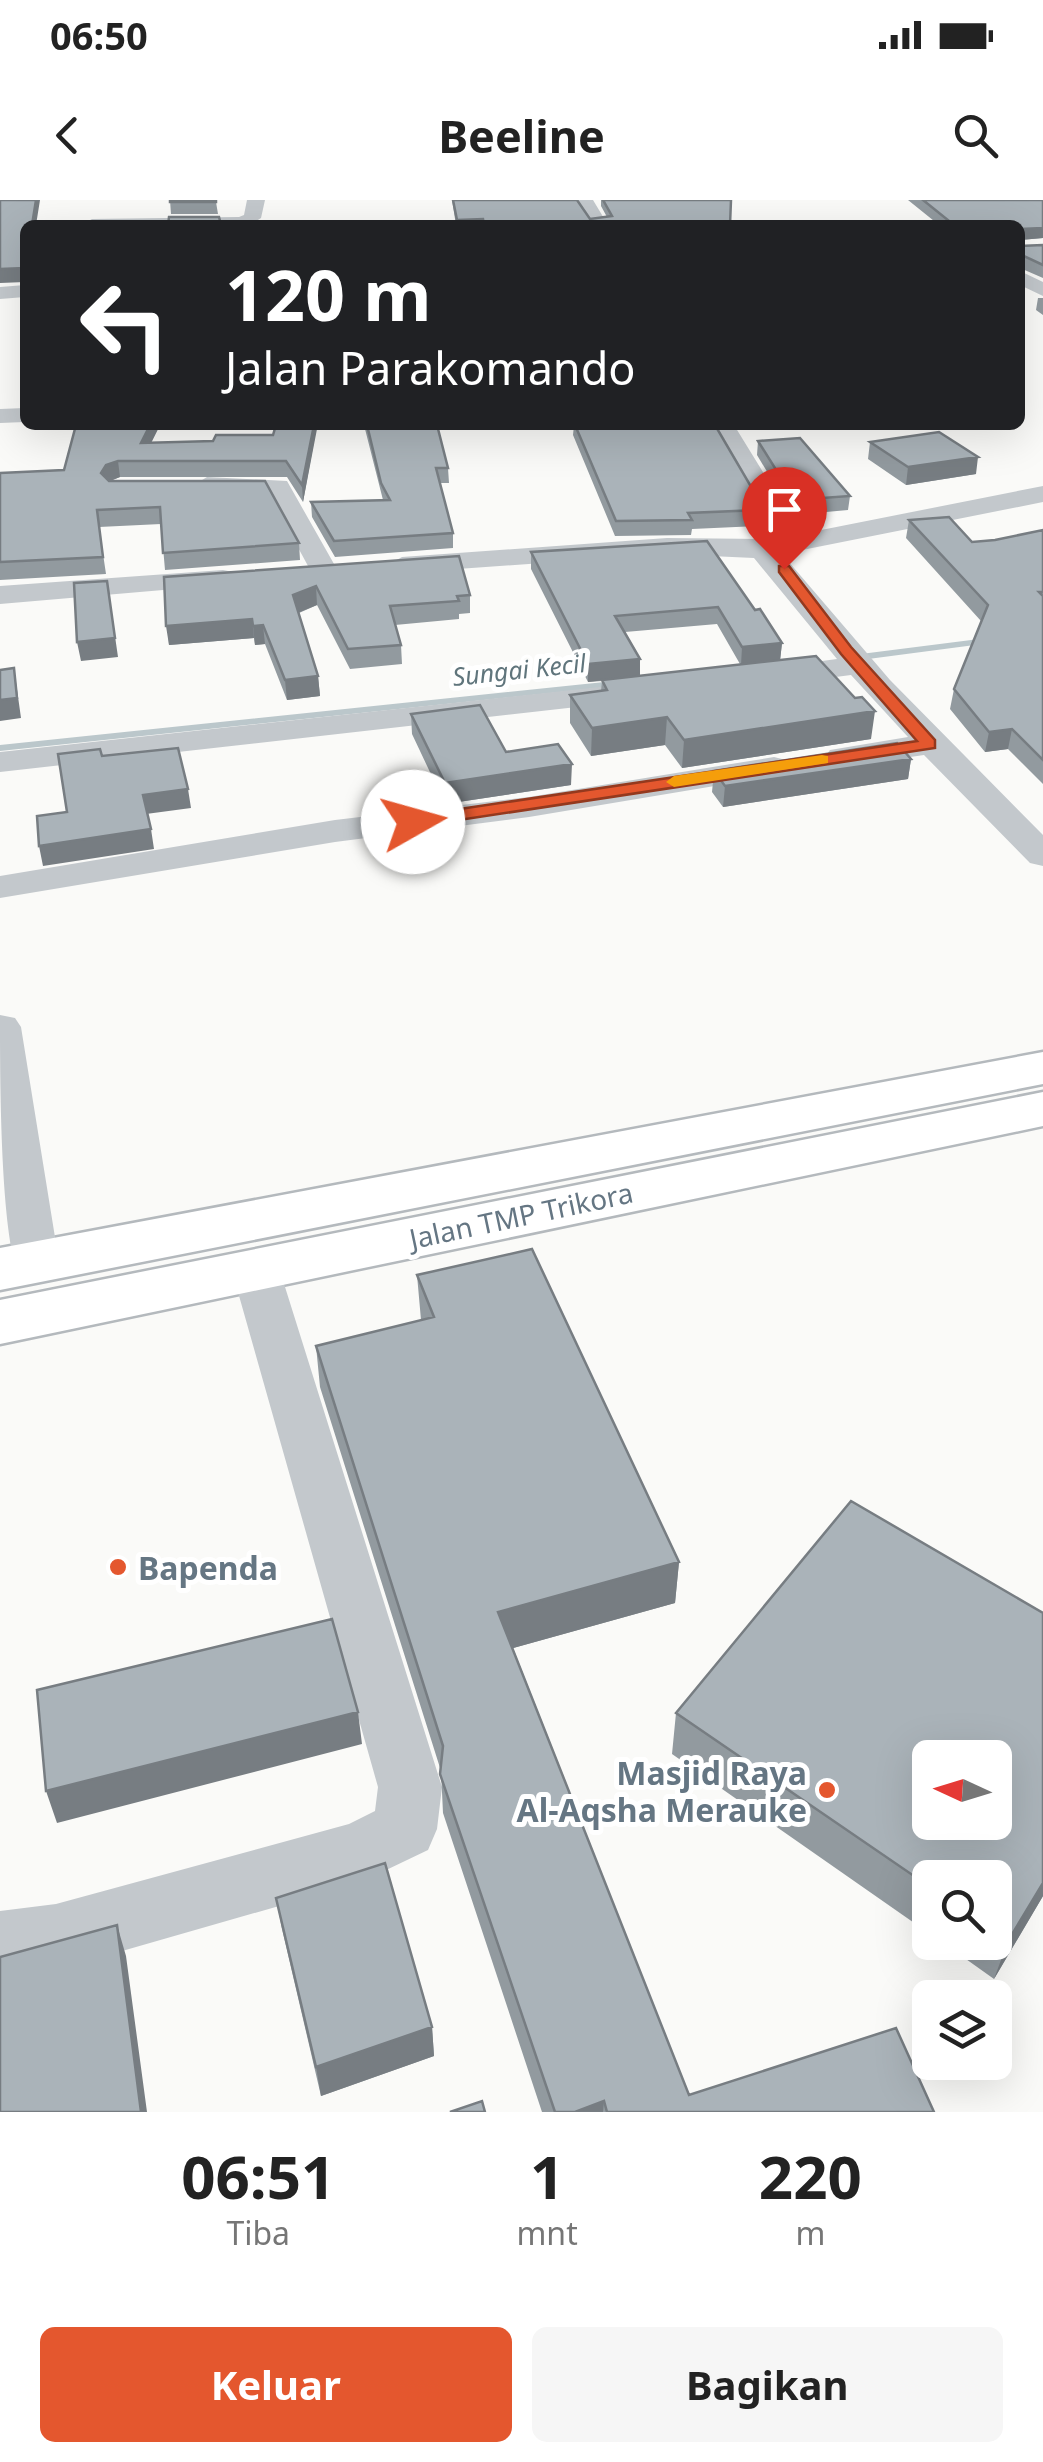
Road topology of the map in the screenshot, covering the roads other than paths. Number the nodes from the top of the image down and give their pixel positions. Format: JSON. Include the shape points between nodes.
{"nodes":[{"id":1,"x":725,"y":430,"type":"edge"},
{"id":2,"x":179,"y":487,"type":"edge"},
{"id":3,"x":1043,"y":494,"type":"edge"},
{"id":4,"x":794,"y":544,"type":"junction"},
{"id":5,"x":762,"y":550,"type":"junction"},
{"id":6,"x":381,"y":566,"type":"edge"},
{"id":7,"x":286,"y":574,"type":"edge"},
{"id":8,"x":248,"y":576,"type":"edge"},
{"id":9,"x":0,"y":595,"type":"edge"},
{"id":10,"x":853,"y":659,"type":"junction"},
{"id":11,"x":744,"y":680,"type":"edge"},
{"id":12,"x":666,"y":689,"type":"edge"},
{"id":13,"x":929,"y":744,"type":"junction"},
{"id":14,"x":0,"y":762,"type":"edge"},
{"id":15,"x":1043,"y":855,"type":"edge"},
{"id":16,"x":0,"y":887,"type":"edge"},
{"id":17,"x":0,"y":1027,"type":"edge"},
{"id":18,"x":1043,"y":1068,"type":"edge"},
{"id":19,"x":1043,"y":1109,"type":"edge"},
{"id":20,"x":167,"y":1263,"type":"junction"},
{"id":21,"x":17,"y":1266,"type":"edge"},
{"id":22,"x":256,"y":1271,"type":"junction"},
{"id":23,"x":0,"y":1322,"type":"edge"},
{"id":24,"x":0,"y":1945,"type":"edge"}],
"edges":[{"from":1,"to":4,"type":"street"},
{"from":2,"to":7,"type":"street","via":[[278,486],[333,570]]},
{"from":3,"to":4,"type":"street"},
{"from":4,"to":5,"type":"street"},
{"from":5,"to":6,"type":"street","via":[[683,545]]},
{"from":5,"to":10,"type":"street"},
{"from":8,"to":9,"type":"street"},
{"from":10,"to":11,"type":"street"},
{"from":10,"to":13,"type":"street"},
{"from":12,"to":14,"type":"street"},
{"from":13,"to":15,"type":"street"},
{"from":13,"to":16,"type":"street"},
{"from":17,"to":21,"type":"street"},
{"from":18,"to":20,"type":"highway","name":"Jalan TMP Trikora"},
{"from":19,"to":22,"type":"highway","name":"Jalan TMP Trikora"},
{"from":20,"to":21,"type":"highway","name":"Jalan TMP Trikora"},
{"from":20,"to":22,"type":"highway","name":"Jalan TMP Trikora"},
{"from":20,"to":23,"type":"highway","name":"Jalan TMP Trikora"},
{"from":22,"to":24,"type":"street","via":[[410,1787],[405,1829],[340,1858],[56,1937]]}]}
